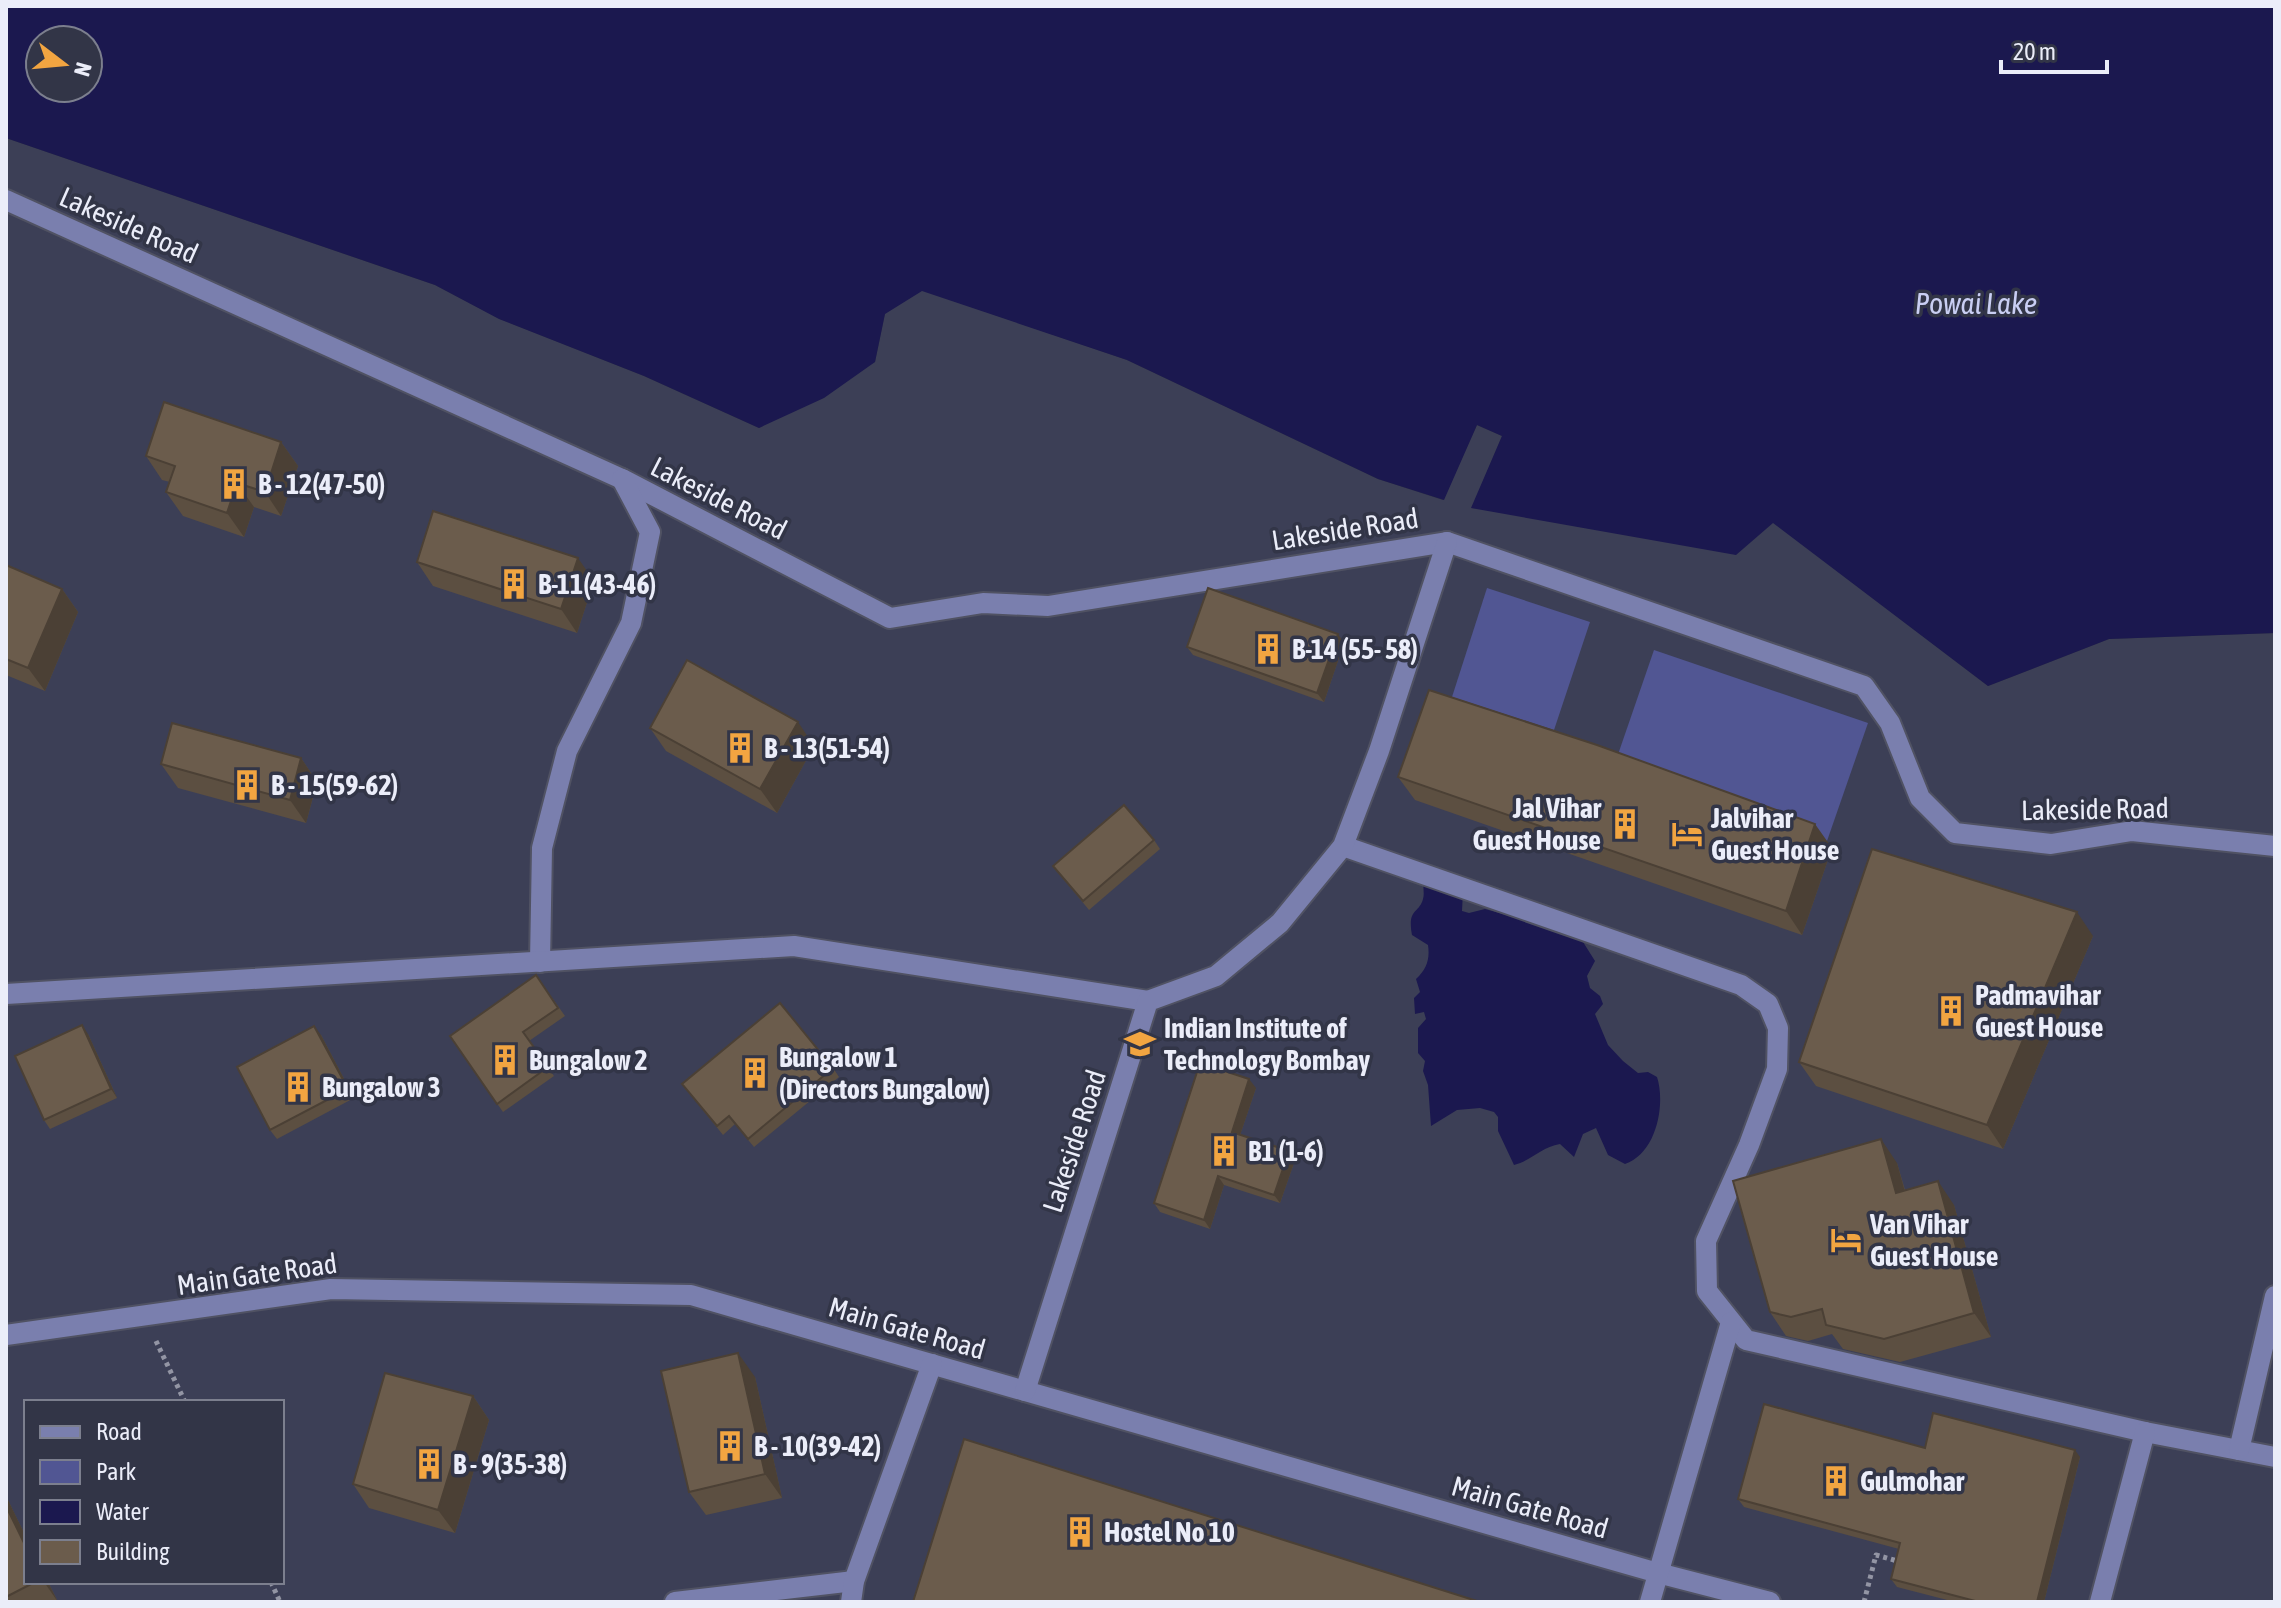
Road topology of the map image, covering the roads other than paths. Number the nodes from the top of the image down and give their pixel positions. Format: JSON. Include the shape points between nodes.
{"nodes":[{"id":1,"x":6,"y":200,"type":"edge"},
{"id":2,"x":622,"y":479,"type":"junction"},
{"id":3,"x":1447,"y":542,"type":"junction"},
{"id":4,"x":1343,"y":846,"type":"junction"},
{"id":5,"x":2275,"y":846,"type":"edge"},
{"id":6,"x":540,"y":962,"type":"junction"},
{"id":7,"x":6,"y":994,"type":"edge"},
{"id":8,"x":1148,"y":1001,"type":"junction"},
{"id":9,"x":2275,"y":1296,"type":"edge"},
{"id":10,"x":1731,"y":1322,"type":"junction"},
{"id":11,"x":6,"y":1335,"type":"edge"},
{"id":12,"x":932,"y":1364,"type":"junction"},
{"id":13,"x":1025,"y":1391,"type":"junction"},
{"id":14,"x":2145,"y":1432,"type":"junction"},
{"id":15,"x":2239,"y":1450,"type":"junction"},
{"id":16,"x":2275,"y":1457,"type":"edge"},
{"id":17,"x":1658,"y":1573,"type":"junction"},
{"id":18,"x":854,"y":1581,"type":"junction"},
{"id":19,"x":675,"y":1602,"type":"edge"},
{"id":20,"x":851,"y":1602,"type":"edge"},
{"id":21,"x":1650,"y":1602,"type":"edge"},
{"id":22,"x":1770,"y":1602,"type":"edge"},
{"id":23,"x":2100,"y":1602,"type":"edge"}],
"edges":[{"from":1,"to":2,"type":"lane","name":"Lakeside Road"},
{"from":2,"to":3,"type":"lane","name":"Lakeside Road","via":[[890,618],[983,603],[1048,606]]},
{"from":2,"to":6,"type":"lane","via":[[650,532],[631,623],[567,751],[542,848]]},
{"from":3,"to":4,"type":"lane","name":"Lakeside Road"},
{"from":3,"to":5,"type":"lane","name":"Lakeside Road","via":[[1864,686],[1890,723],[1920,798],[1955,833],[2051,844],[2132,831]]},
{"from":4,"to":8,"type":"lane","name":"Lakeside Road","via":[[1280,923],[1216,976]]},
{"from":4,"to":10,"type":"lane","via":[[1741,985],[1768,1004],[1778,1028],[1777,1069],[1706,1241],[1707,1291]]},
{"from":6,"to":7,"type":"lane"},
{"from":6,"to":8,"type":"lane","via":[[794,946]]},
{"from":8,"to":13,"type":"lane","name":"Lakeside Road"},
{"from":9,"to":15,"type":"lane"},
{"from":10,"to":14,"type":"lane","via":[[1746,1340]]},
{"from":10,"to":17,"type":"lane"},
{"from":11,"to":12,"type":"lane","name":"Main Gate Road","via":[[331,1289],[691,1295]]},
{"from":12,"to":13,"type":"lane","name":"Main Gate Road"},
{"from":12,"to":18,"type":"lane"},
{"from":13,"to":17,"type":"lane","name":"Main Gate Road"},
{"from":14,"to":15,"type":"lane"},
{"from":14,"to":23,"type":"lane"},
{"from":15,"to":16,"type":"lane"},
{"from":17,"to":21,"type":"lane"},
{"from":17,"to":22,"type":"lane","name":"Main Gate Road"},
{"from":18,"to":19,"type":"lane"},
{"from":18,"to":20,"type":"lane"}]}
